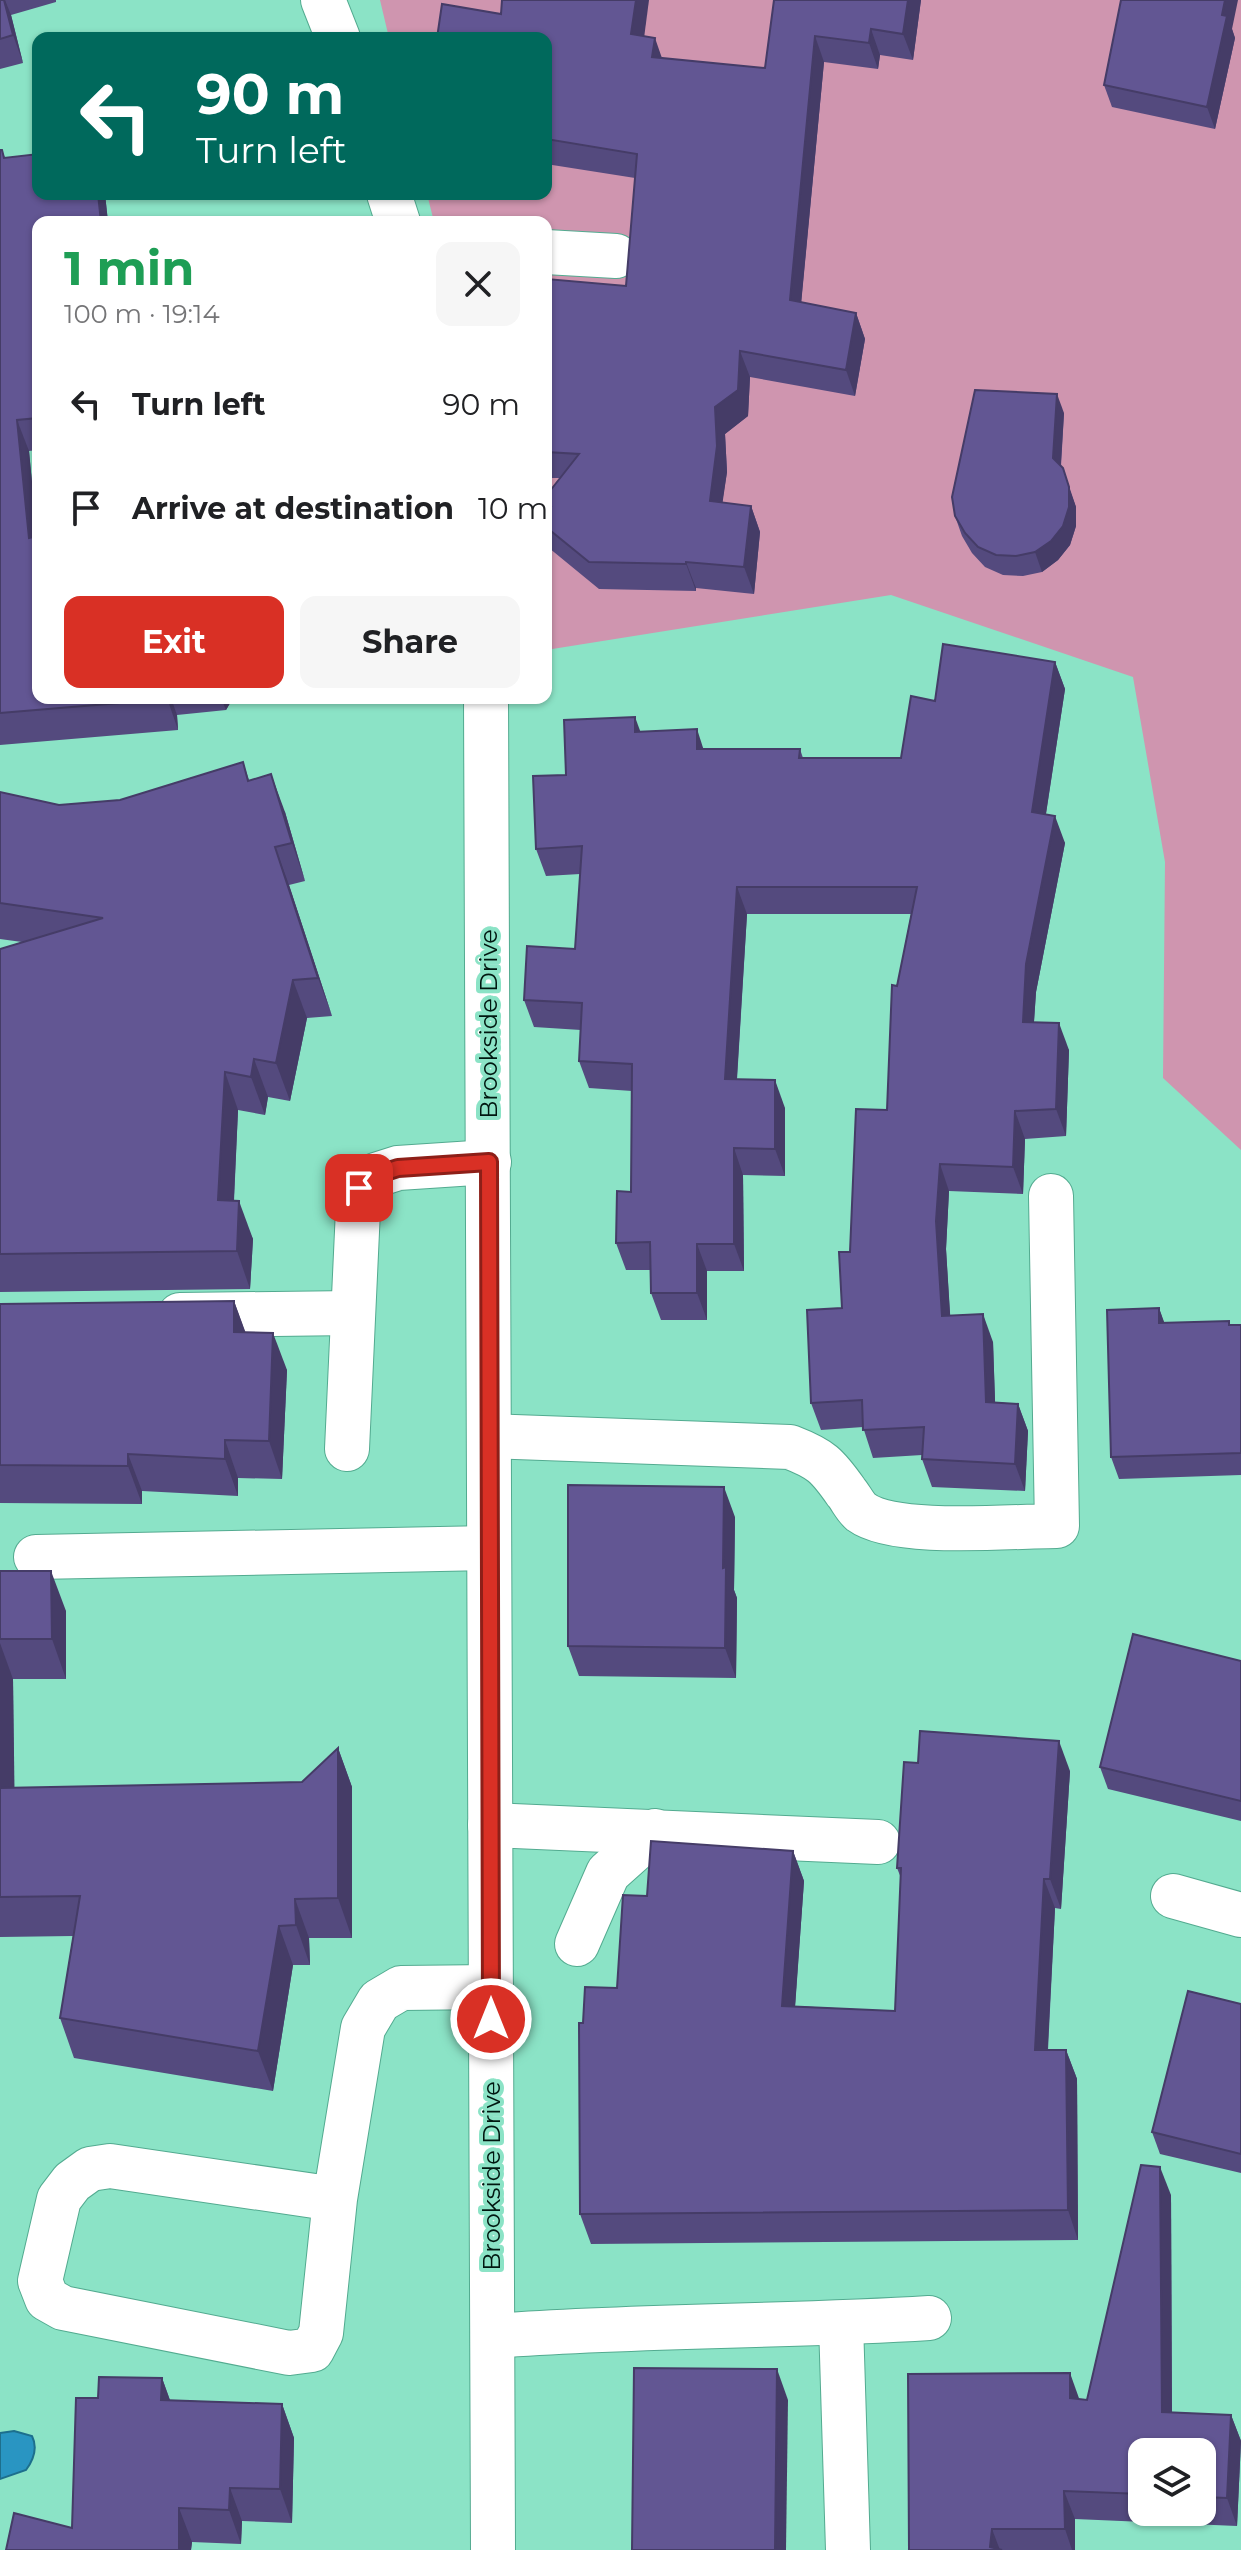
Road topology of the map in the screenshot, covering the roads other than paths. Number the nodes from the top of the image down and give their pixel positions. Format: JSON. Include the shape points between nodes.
{"nodes":[{"id":1,"x":323,"y":0,"type":"edge"},
{"id":2,"x":336,"y":32,"type":"edge"},
{"id":3,"x":552,"y":252,"type":"edge"},
{"id":4,"x":616,"y":256,"type":"dead end"},
{"id":5,"x":486,"y":704,"type":"edge"},
{"id":6,"x":489,"y":1162,"type":"junction"},
{"id":7,"x":1051,"y":1196,"type":"dead end"},
{"id":8,"x":353,"y":1313,"type":"junction"},
{"id":9,"x":138,"y":1316,"type":"edge"},
{"id":10,"x":489,"y":1436,"type":"junction"},
{"id":11,"x":347,"y":1449,"type":"dead end"},
{"id":12,"x":489,"y":1548,"type":"junction"},
{"id":13,"x":36,"y":1557,"type":"dead end"},
{"id":14,"x":490,"y":1825,"type":"junction"},
{"id":15,"x":655,"y":1831,"type":"junction"},
{"id":16,"x":878,"y":1842,"type":"dead end"},
{"id":17,"x":1173,"y":1896,"type":"dead end"},
{"id":18,"x":1241,"y":1915,"type":"edge"},
{"id":19,"x":577,"y":1944,"type":"dead end"},
{"id":20,"x":491,"y":1987,"type":"junction"},
{"id":21,"x":335,"y":2199,"type":"junction"},
{"id":22,"x":929,"y":2318,"type":"dead end"},
{"id":23,"x":841,"y":2323,"type":"junction"},
{"id":24,"x":493,"y":2336,"type":"junction"},
{"id":25,"x":493,"y":2550,"type":"edge"},
{"id":26,"x":848,"y":2550,"type":"edge"}],
"edges":[{"from":1,"to":2,"type":"street"},
{"from":3,"to":4,"type":"street"},
{"from":5,"to":6,"type":"street","name":"Brookside Drive"},
{"from":6,"to":8,"type":"street","via":[[398,1168],[359,1188]]},
{"from":6,"to":10,"type":"street","name":"Brookside Drive"},
{"from":7,"to":10,"type":"street","via":[[1057,1526],[906,1527],[880,1522],[859,1511],[818,1458],[790,1447]]},
{"from":8,"to":9,"type":"street"},
{"from":8,"to":11,"type":"street"},
{"from":10,"to":12,"type":"street","name":"Brookside Drive"},
{"from":12,"to":13,"type":"street"},
{"from":12,"to":14,"type":"street","name":"Brookside Drive"},
{"from":14,"to":15,"type":"street"},
{"from":14,"to":20,"type":"street","name":"Brookside Drive"},
{"from":15,"to":16,"type":"street"},
{"from":15,"to":19,"type":"street","via":[[608,1873]]},
{"from":17,"to":18,"type":"street"},
{"from":20,"to":21,"type":"street","via":[[401,1988],[379,2001],[363,2028]]},
{"from":20,"to":24,"type":"street","name":"Brookside Drive"},
{"from":21,"to":21,"type":"street","via":[[321,2333],[312,2350],[289,2353],[63,2308],[47,2299],[40,2281],[59,2199],[90,2169],[110,2166]]},
{"from":22,"to":23,"type":"street"},
{"from":23,"to":24,"type":"street"},
{"from":23,"to":26,"type":"street"},
{"from":24,"to":25,"type":"street","name":"Brookside Drive"}]}
